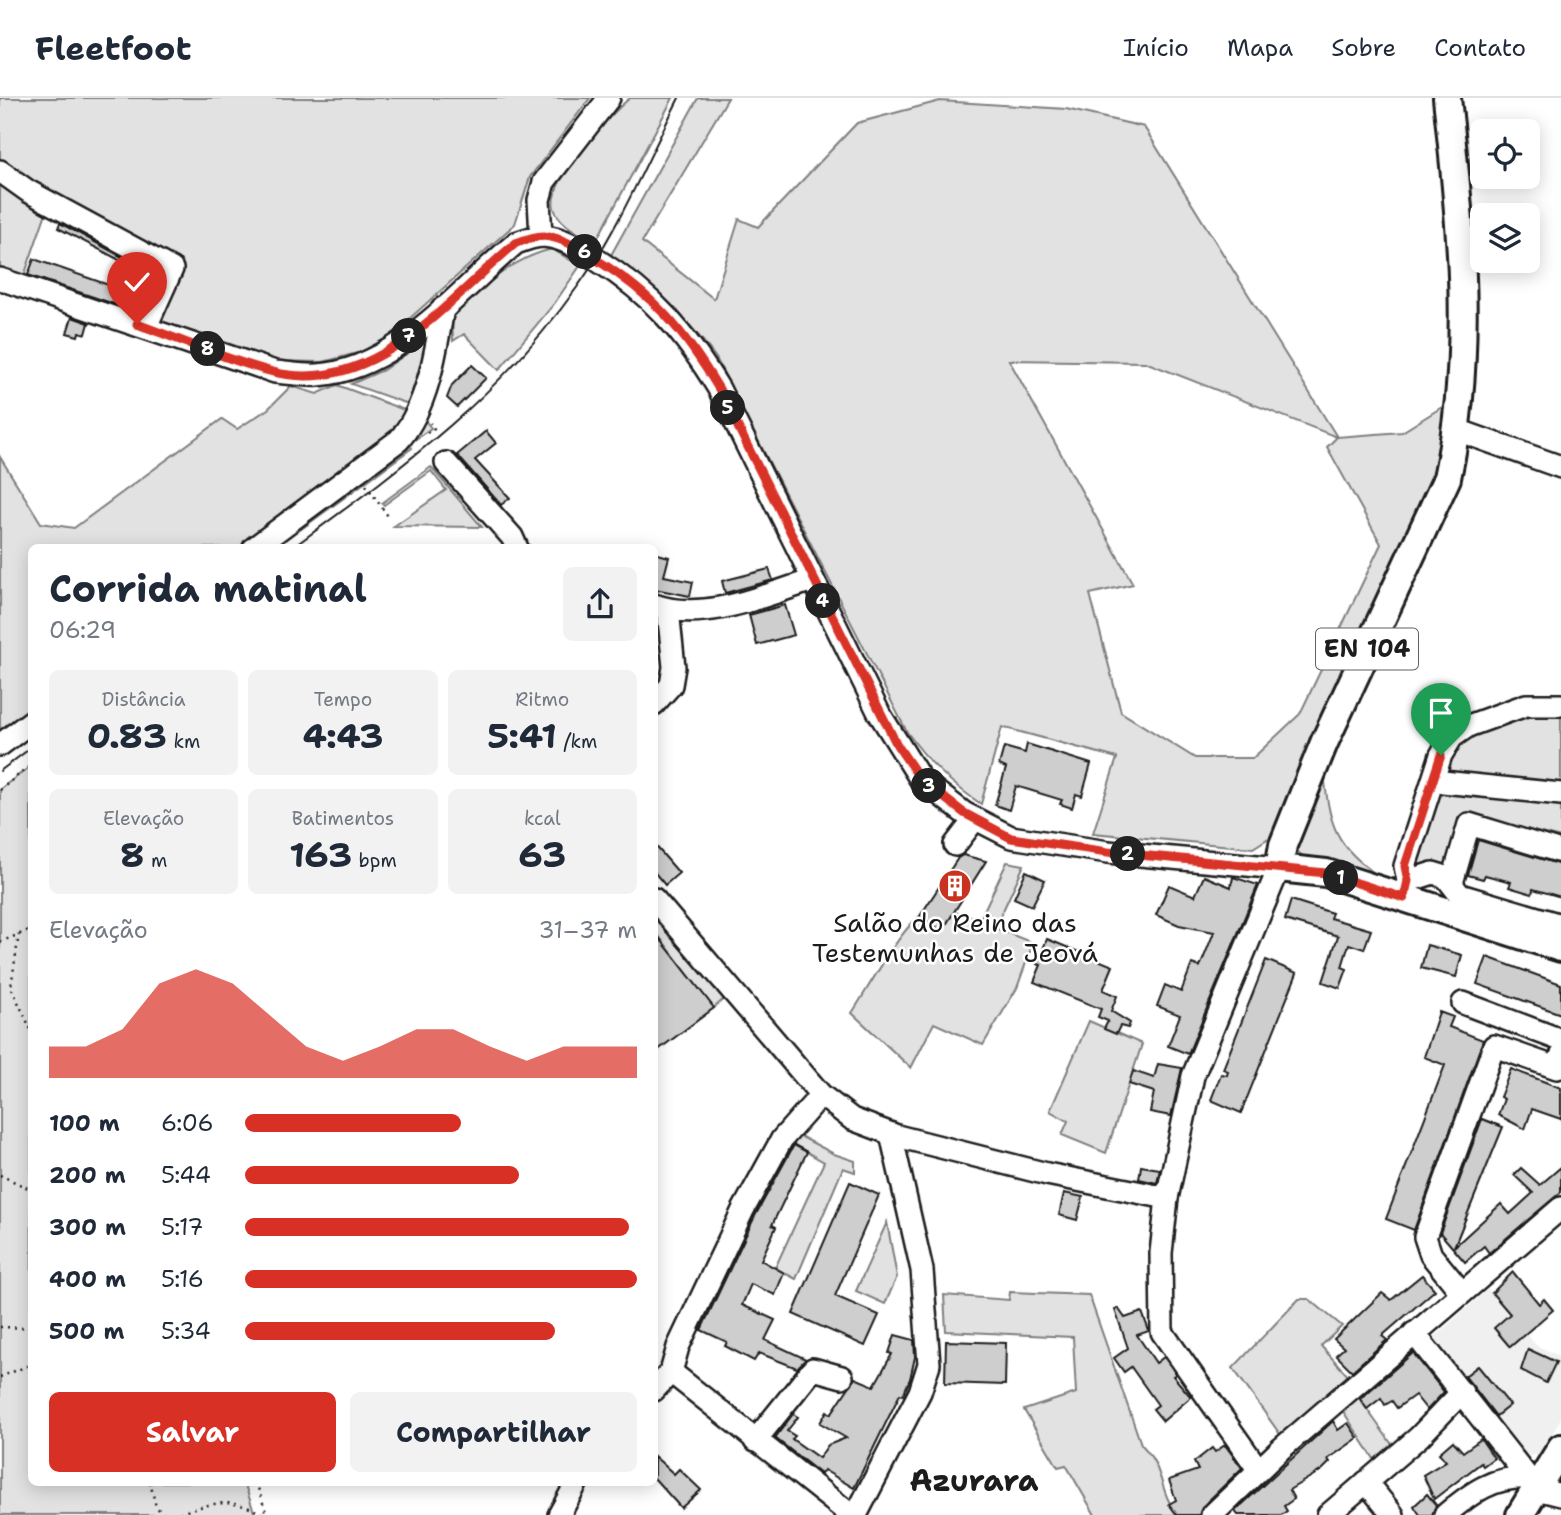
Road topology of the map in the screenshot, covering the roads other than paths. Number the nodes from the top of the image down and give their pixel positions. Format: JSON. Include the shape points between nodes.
{"nodes":[{"id":1,"x":610,"y":98,"type":"edge"},
{"id":2,"x":1447,"y":98,"type":"edge"},
{"id":3,"x":0,"y":171,"type":"edge"},
{"id":4,"x":541,"y":236,"type":"junction"},
{"id":5,"x":0,"y":279,"type":"edge"},
{"id":6,"x":443,"y":307,"type":"junction"},
{"id":7,"x":146,"y":327,"type":"junction"},
{"id":8,"x":1457,"y":430,"type":"junction"},
{"id":9,"x":446,"y":463,"type":"dead end"},
{"id":10,"x":1561,"y":467,"type":"edge"},
{"id":11,"x":259,"y":544,"type":"edge"},
{"id":12,"x":515,"y":544,"type":"edge"},
{"id":13,"x":813,"y":580,"type":"junction"},
{"id":14,"x":661,"y":608,"type":"edge"},
{"id":15,"x":674,"y":667,"type":"junction"},
{"id":16,"x":658,"y":683,"type":"edge"},
{"id":17,"x":658,"y":700,"type":"edge"},
{"id":18,"x":1561,"y":705,"type":"edge"},
{"id":19,"x":28,"y":724,"type":"edge"},
{"id":20,"x":0,"y":745,"type":"edge"},
{"id":21,"x":1433,"y":781,"type":"junction"},
{"id":22,"x":1561,"y":794,"type":"edge"},
{"id":23,"x":975,"y":819,"type":"junction"},
{"id":24,"x":955,"y":845,"type":"dead end"},
{"id":25,"x":1561,"y":852,"type":"edge"},
{"id":26,"x":1279,"y":868,"type":"junction"},
{"id":27,"x":1452,"y":883,"type":"junction"},
{"id":28,"x":1406,"y":890,"type":"junction"},
{"id":29,"x":658,"y":904,"type":"edge"},
{"id":30,"x":1561,"y":925,"type":"edge"},
{"id":31,"x":1561,"y":947,"type":"edge"},
{"id":32,"x":1463,"y":1003,"type":"dead end"},
{"id":33,"x":1504,"y":1019,"type":"junction"},
{"id":34,"x":1561,"y":1040,"type":"edge"},
{"id":35,"x":1494,"y":1046,"type":"junction"},
{"id":36,"x":1561,"y":1056,"type":"edge"},
{"id":37,"x":821,"y":1095,"type":"junction"},
{"id":38,"x":891,"y":1134,"type":"junction"},
{"id":39,"x":1167,"y":1198,"type":"junction"},
{"id":40,"x":1561,"y":1208,"type":"edge"},
{"id":41,"x":1462,"y":1293,"type":"junction"},
{"id":42,"x":1414,"y":1333,"type":"junction"},
{"id":43,"x":671,"y":1372,"type":"junction"},
{"id":44,"x":842,"y":1377,"type":"dead end"},
{"id":45,"x":658,"y":1386,"type":"edge"},
{"id":46,"x":1462,"y":1392,"type":"junction"},
{"id":47,"x":755,"y":1441,"type":"junction"},
{"id":48,"x":1561,"y":1448,"type":"edge"},
{"id":49,"x":1258,"y":1469,"type":"junction"},
{"id":50,"x":1366,"y":1482,"type":"junction"},
{"id":51,"x":575,"y":1486,"type":"edge"},
{"id":52,"x":1542,"y":1487,"type":"edge"},
{"id":53,"x":1215,"y":1514,"type":"edge"},
{"id":54,"x":559,"y":1515,"type":"edge"},
{"id":55,"x":853,"y":1515,"type":"edge"},
{"id":56,"x":1328,"y":1515,"type":"edge"},
{"id":57,"x":1393,"y":1515,"type":"edge"},
{"id":58,"x":1446,"y":1515,"type":"edge"},
{"id":59,"x":1520,"y":1515,"type":"edge"}],
"edges":[{"from":1,"to":4,"type":"street","via":[[544,182],[539,200]]},
{"from":2,"to":8,"type":"main road","number":"EN 104","via":[[1464,282]]},
{"from":3,"to":7,"type":"street","via":[[28,191],[172,269]]},
{"from":4,"to":6,"type":"street","via":[[516,243]]},
{"from":4,"to":13,"type":"street","via":[[564,241],[622,275],[662,308],[696,351]]},
{"from":5,"to":7,"type":"street"},
{"from":6,"to":7,"type":"street","via":[[395,348],[364,365],[318,375],[275,372]]},
{"from":6,"to":11,"type":"street","via":[[435,353],[410,426],[399,440]]},
{"from":8,"to":10,"type":"street"},
{"from":8,"to":26,"type":"main road","number":"EN 104","via":[[1447,478],[1324,743],[1283,845]]},
{"from":9,"to":12,"type":"street"},
{"from":13,"to":14,"type":"street","via":[[697,611]]},
{"from":13,"to":23,"type":"street","via":[[897,745],[921,780]]},
{"from":14,"to":15,"type":"street"},
{"from":15,"to":16,"type":"street"},
{"from":15,"to":17,"type":"street","via":[[671,685]]},
{"from":18,"to":21,"type":"street","via":[[1526,705],[1468,726],[1452,737]]},
{"from":19,"to":20,"type":"street"},
{"from":21,"to":22,"type":"street"},
{"from":21,"to":28,"type":"street","via":[[1405,866]]},
{"from":23,"to":24,"type":"street"},
{"from":23,"to":26,"type":"street","via":[[1011,838]]},
{"from":25,"to":27,"type":"street","via":[[1469,824]]},
{"from":26,"to":28,"type":"main road"},
{"from":26,"to":39,"type":"street","via":[[1193,1076]]},
{"from":27,"to":28,"type":"street","via":[[1433,873],[1419,875]]},
{"from":27,"to":30,"type":"street","via":[[1460,895]]},
{"from":28,"to":31,"type":"main road"},
{"from":29,"to":37,"type":"street"},
{"from":32,"to":33,"type":"street"},
{"from":33,"to":34,"type":"street"},
{"from":33,"to":35,"type":"street"},
{"from":35,"to":36,"type":"street","via":[[1557,1068]]},
{"from":35,"to":41,"type":"street","via":[[1425,1237],[1431,1255]]},
{"from":37,"to":38,"type":"street","via":[[852,1119]]},
{"from":37,"to":43,"type":"street","via":[[782,1139],[743,1210],[678,1347]]},
{"from":38,"to":39,"type":"street","via":[[1047,1174]]},
{"from":38,"to":55,"type":"street","via":[[922,1270],[929,1364],[920,1392]]},
{"from":39,"to":49,"type":"street","via":[[1161,1253],[1162,1332]]},
{"from":40,"to":41,"type":"street"},
{"from":41,"to":42,"type":"street"},
{"from":42,"to":46,"type":"street"},
{"from":42,"to":49,"type":"street"},
{"from":43,"to":45,"type":"street"},
{"from":43,"to":47,"type":"street"},
{"from":44,"to":47,"type":"street","via":[[813,1369]]},
{"from":46,"to":50,"type":"street"},
{"from":46,"to":52,"type":"street"},
{"from":47,"to":55,"type":"street"},
{"from":48,"to":52,"type":"main road"},
{"from":49,"to":53,"type":"street"},
{"from":50,"to":56,"type":"street"},
{"from":50,"to":57,"type":"street"},
{"from":51,"to":54,"type":"street"},
{"from":52,"to":58,"type":"street","via":[[1509,1477],[1480,1488]]},
{"from":52,"to":59,"type":"main road"}]}
